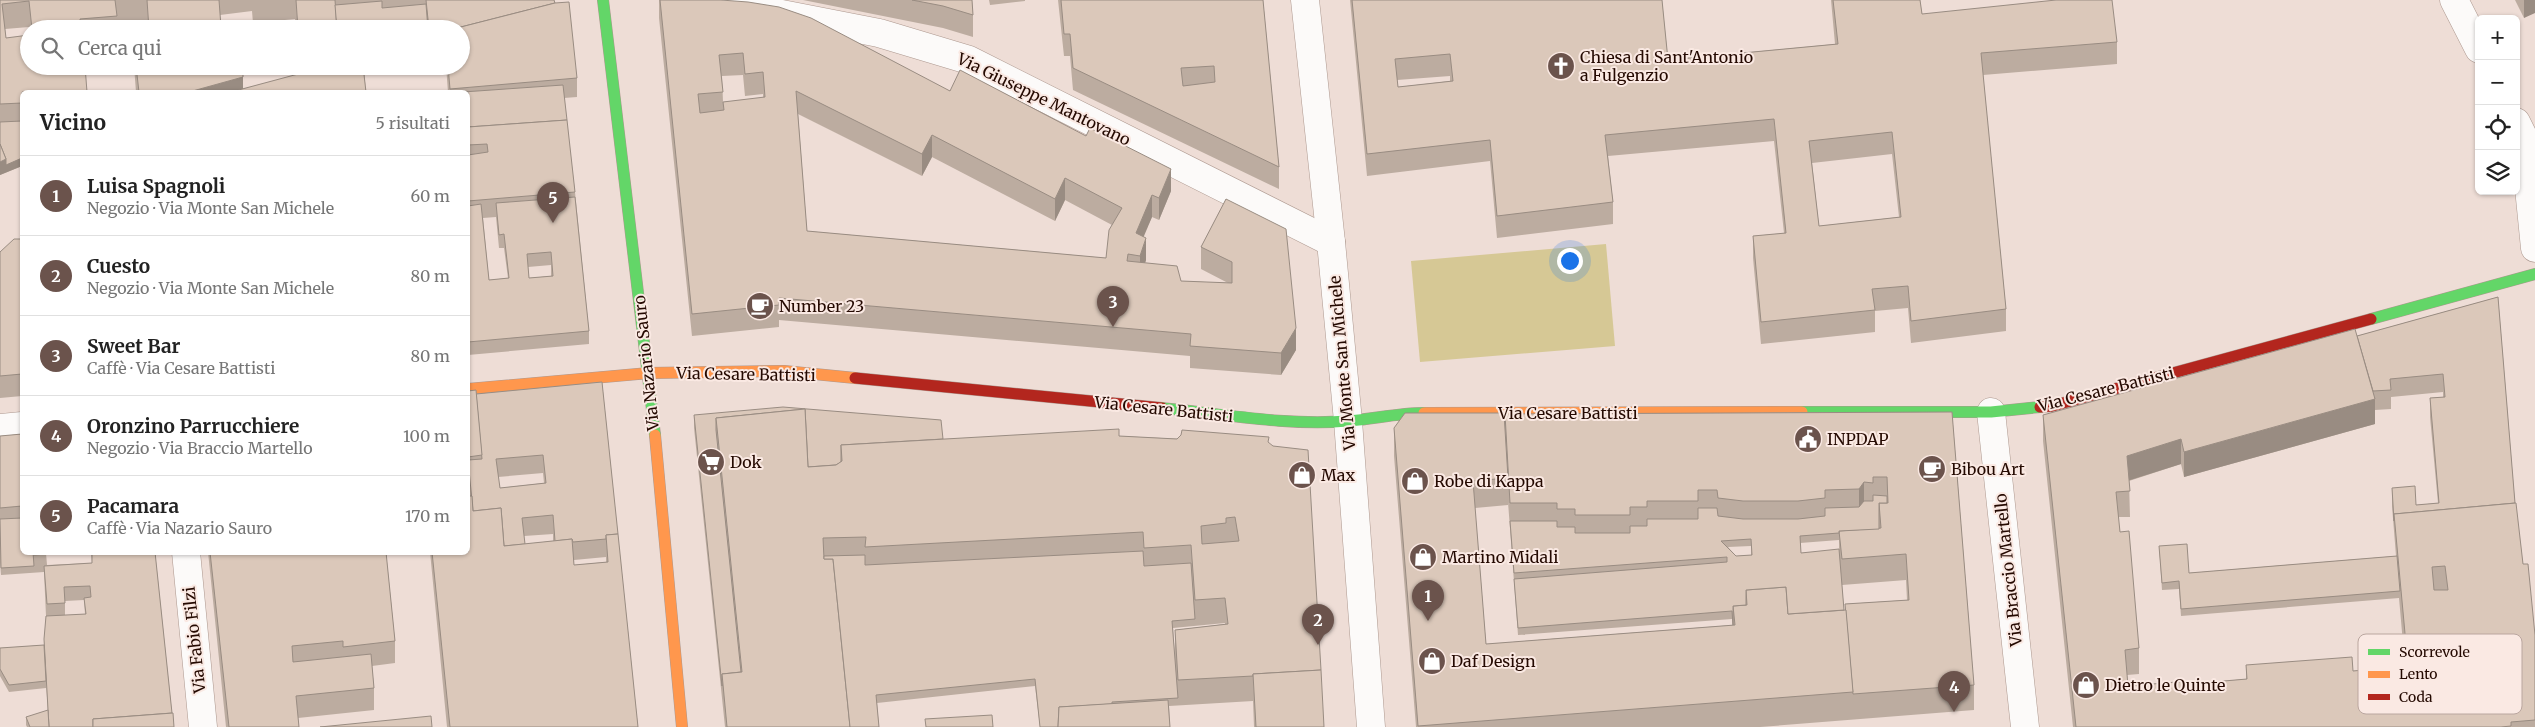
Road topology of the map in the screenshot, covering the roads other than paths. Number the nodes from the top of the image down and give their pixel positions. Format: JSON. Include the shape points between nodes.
{"nodes":[{"id":1,"x":604,"y":0,"type":"edge"},
{"id":2,"x":710,"y":0,"type":"edge"},
{"id":3,"x":1304,"y":0,"type":"edge"},
{"id":4,"x":2454,"y":0,"type":"edge"},
{"id":5,"x":2475,"y":41,"type":"edge"},
{"id":6,"x":2520,"y":130,"type":"edge"},
{"id":7,"x":1332,"y":242,"type":"junction"},
{"id":8,"x":2535,"y":248,"type":"edge"},
{"id":9,"x":2535,"y":274,"type":"edge"},
{"id":10,"x":649,"y":373,"type":"junction"},
{"id":11,"x":470,"y":389,"type":"edge"},
{"id":12,"x":1991,"y":412,"type":"junction"},
{"id":13,"x":1348,"y":421,"type":"junction"},
{"id":14,"x":20,"y":426,"type":"edge"},
{"id":15,"x":0,"y":428,"type":"edge"},
{"id":16,"x":186,"y":555,"type":"edge"},
{"id":17,"x":203,"y":727,"type":"edge"},
{"id":18,"x":682,"y":727,"type":"edge"},
{"id":19,"x":1371,"y":727,"type":"edge"},
{"id":20,"x":2025,"y":727,"type":"edge"}],
"edges":[{"from":1,"to":10,"type":"street","name":"Via Nazario Sauro"},
{"from":2,"to":7,"type":"street","name":"Via Giuseppe Mantovano","via":[[879,33],[969,60]]},
{"from":3,"to":7,"type":"street","name":"Via Monte San Michele"},
{"from":4,"to":5,"type":"street"},
{"from":6,"to":8,"type":"street","via":[[2524,138]]},
{"from":7,"to":13,"type":"street","name":"Via Monte San Michele"},
{"from":9,"to":12,"type":"street","name":"Via Cesare Battisti","via":[[2052,406]]},
{"from":10,"to":11,"type":"street","name":"Via Cesare Battisti"},
{"from":10,"to":13,"type":"street","name":"Via Cesare Battisti","via":[[784,371],[1281,420]]},
{"from":10,"to":18,"type":"street","name":"Via Nazario Sauro"},
{"from":12,"to":13,"type":"street","name":"Via Cesare Battisti","via":[[1403,414]]},
{"from":12,"to":20,"type":"street","name":"Via Braccio Martello"},
{"from":13,"to":19,"type":"street","name":"Via Monte San Michele"},
{"from":14,"to":15,"type":"street"},
{"from":16,"to":17,"type":"street","name":"Via Fabio Filzi"}]}
